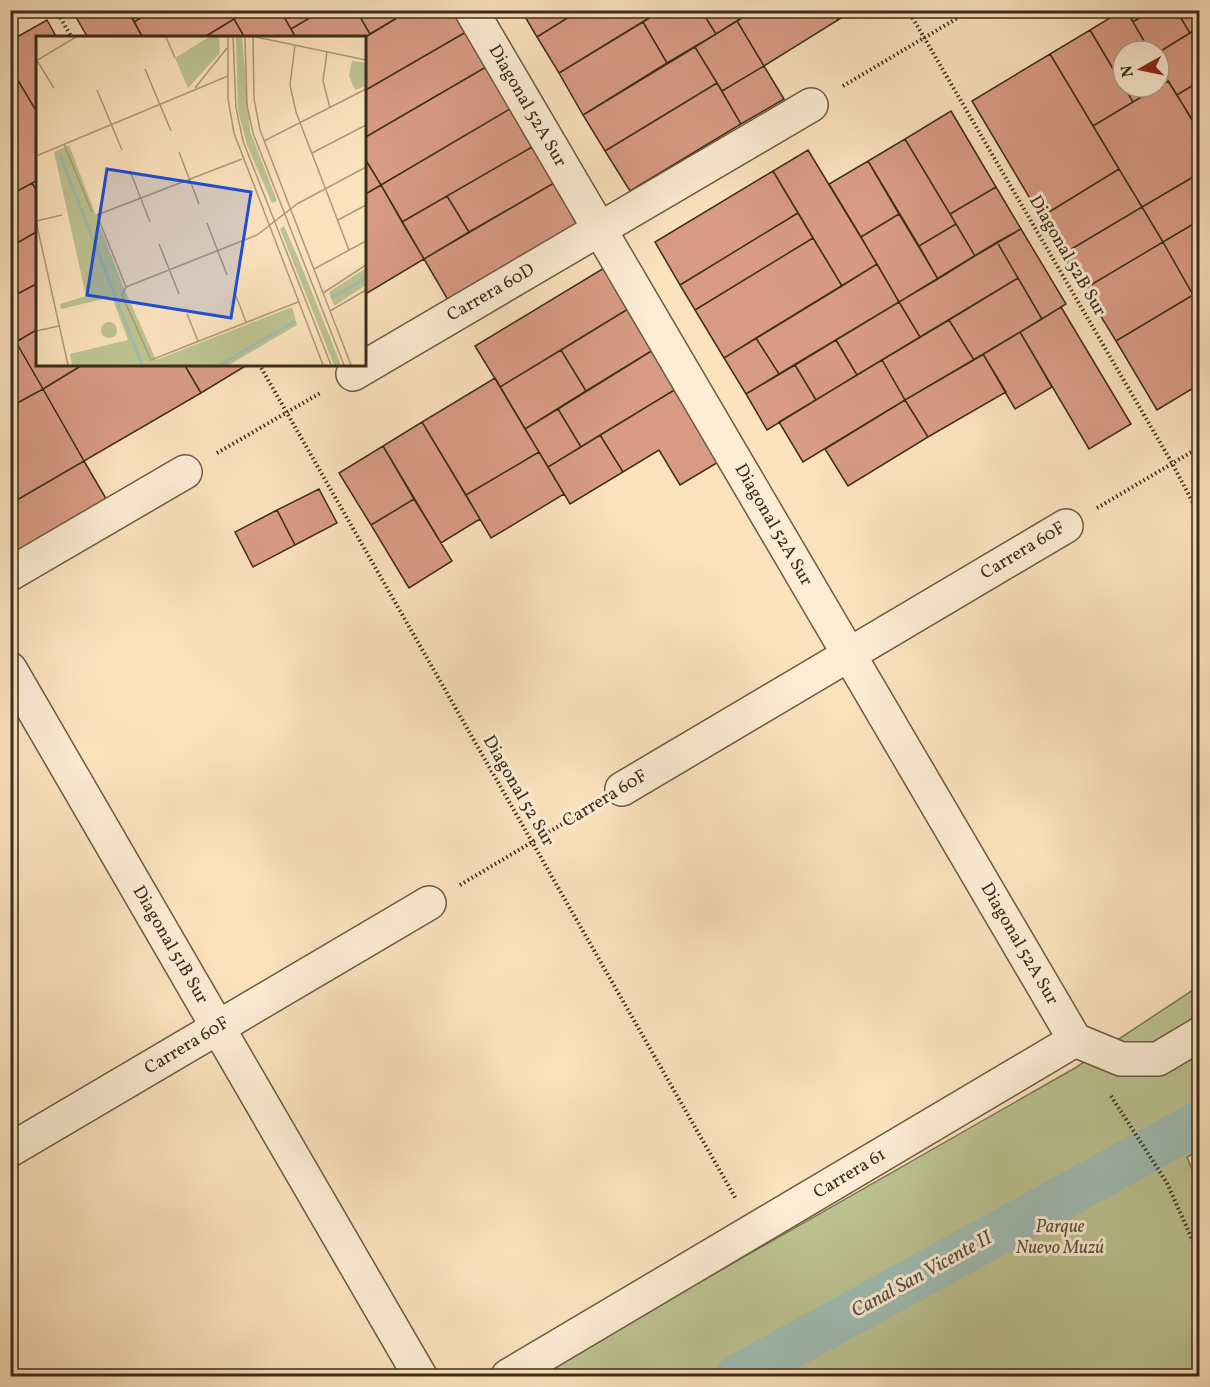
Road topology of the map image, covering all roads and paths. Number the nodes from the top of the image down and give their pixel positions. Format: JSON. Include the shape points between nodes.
{"nodes":[{"id":1,"x":56,"y":10,"type":"edge"},
{"id":2,"x":471,"y":10,"type":"edge"},
{"id":3,"x":908,"y":10,"type":"edge"},
{"id":4,"x":971,"y":10,"type":"edge"},
{"id":5,"x":71,"y":36,"type":"edge"},
{"id":6,"x":924,"y":37,"type":"junction"},
{"id":7,"x":811,"y":105,"type":"joint"},
{"id":8,"x":600,"y":229,"type":"junction"},
{"id":9,"x":260,"y":366,"type":"edge"},
{"id":10,"x":366,"y":366,"type":"edge"},
{"id":11,"x":366,"y":366,"type":"edge"},
{"id":12,"x":352,"y":374,"type":"joint"},
{"id":13,"x":286,"y":413,"type":"junction"},
{"id":14,"x":1200,"y":447,"type":"edge"},
{"id":15,"x":1172,"y":463,"type":"junction"},
{"id":16,"x":185,"y":472,"type":"joint"},
{"id":17,"x":1200,"y":516,"type":"edge"},
{"id":18,"x":1066,"y":526,"type":"joint"},
{"id":19,"x":10,"y":574,"type":"edge"},
{"id":20,"x":849,"y":655,"type":"junction"},
{"id":21,"x":10,"y":669,"type":"edge"},
{"id":22,"x":622,"y":789,"type":"joint"},
{"id":23,"x":532,"y":842,"type":"junction"},
{"id":24,"x":429,"y":903,"type":"joint"},
{"id":25,"x":218,"y":1028,"type":"junction"},
{"id":26,"x":1200,"y":1034,"type":"edge"},
{"id":27,"x":1075,"y":1040,"type":"junction"},
{"id":28,"x":1133,"y":1130,"type":"dead end"},
{"id":29,"x":10,"y":1150,"type":"edge"},
{"id":30,"x":754,"y":1230,"type":"junction"},
{"id":31,"x":1200,"y":1257,"type":"edge"},
{"id":32,"x":420,"y":1377,"type":"edge"},
{"id":33,"x":508,"y":1377,"type":"edge"}],
"edges":[{"from":1,"to":5,"type":"path"},
{"from":2,"to":8,"type":"street","name":"Diagonal 52A Sur"},
{"from":3,"to":6,"type":"path","name":"Diagonal 52B Sur"},
{"from":4,"to":6,"type":"path"},
{"from":6,"to":7,"type":"path"},
{"from":6,"to":15,"type":"path","name":"Diagonal 52B Sur"},
{"from":7,"to":8,"type":"street","name":"Carrera 60D"},
{"from":8,"to":11,"type":"street","name":"Carrera 60D"},
{"from":8,"to":20,"type":"street","name":"Diagonal 52A Sur"},
{"from":9,"to":13,"type":"path","name":"Diagonal 52 Sur"},
{"from":10,"to":12,"type":"street","name":"Carrera 60D"},
{"from":12,"to":13,"type":"path"},
{"from":13,"to":16,"type":"path"},
{"from":13,"to":23,"type":"path","name":"Diagonal 52 Sur"},
{"from":14,"to":15,"type":"path","name":"Carrera 60F"},
{"from":15,"to":17,"type":"path","name":"Diagonal 52B Sur"},
{"from":15,"to":18,"type":"path","name":"Carrera 60F"},
{"from":16,"to":19,"type":"street"},
{"from":18,"to":20,"type":"street","name":"Carrera 60F"},
{"from":20,"to":22,"type":"street","name":"Carrera 60F"},
{"from":20,"to":27,"type":"street","name":"Diagonal 52A Sur"},
{"from":21,"to":25,"type":"street","name":"Diagonal 51B Sur"},
{"from":22,"to":23,"type":"path","name":"Carrera 60F"},
{"from":23,"to":24,"type":"path","name":"Carrera 60F"},
{"from":23,"to":30,"type":"path","name":"Diagonal 52 Sur"},
{"from":24,"to":25,"type":"street","name":"Carrera 60F"},
{"from":25,"to":29,"type":"street","name":"Carrera 60F"},
{"from":25,"to":32,"type":"street","name":"Diagonal 51B Sur"},
{"from":26,"to":27,"type":"street","via":[[1158,1059],[1121,1059]]},
{"from":27,"to":30,"type":"street","name":"Carrera 61"},
{"from":28,"to":31,"type":"path","via":[[1167,1183]]},
{"from":30,"to":33,"type":"street","name":"Carrera 61"}]}
